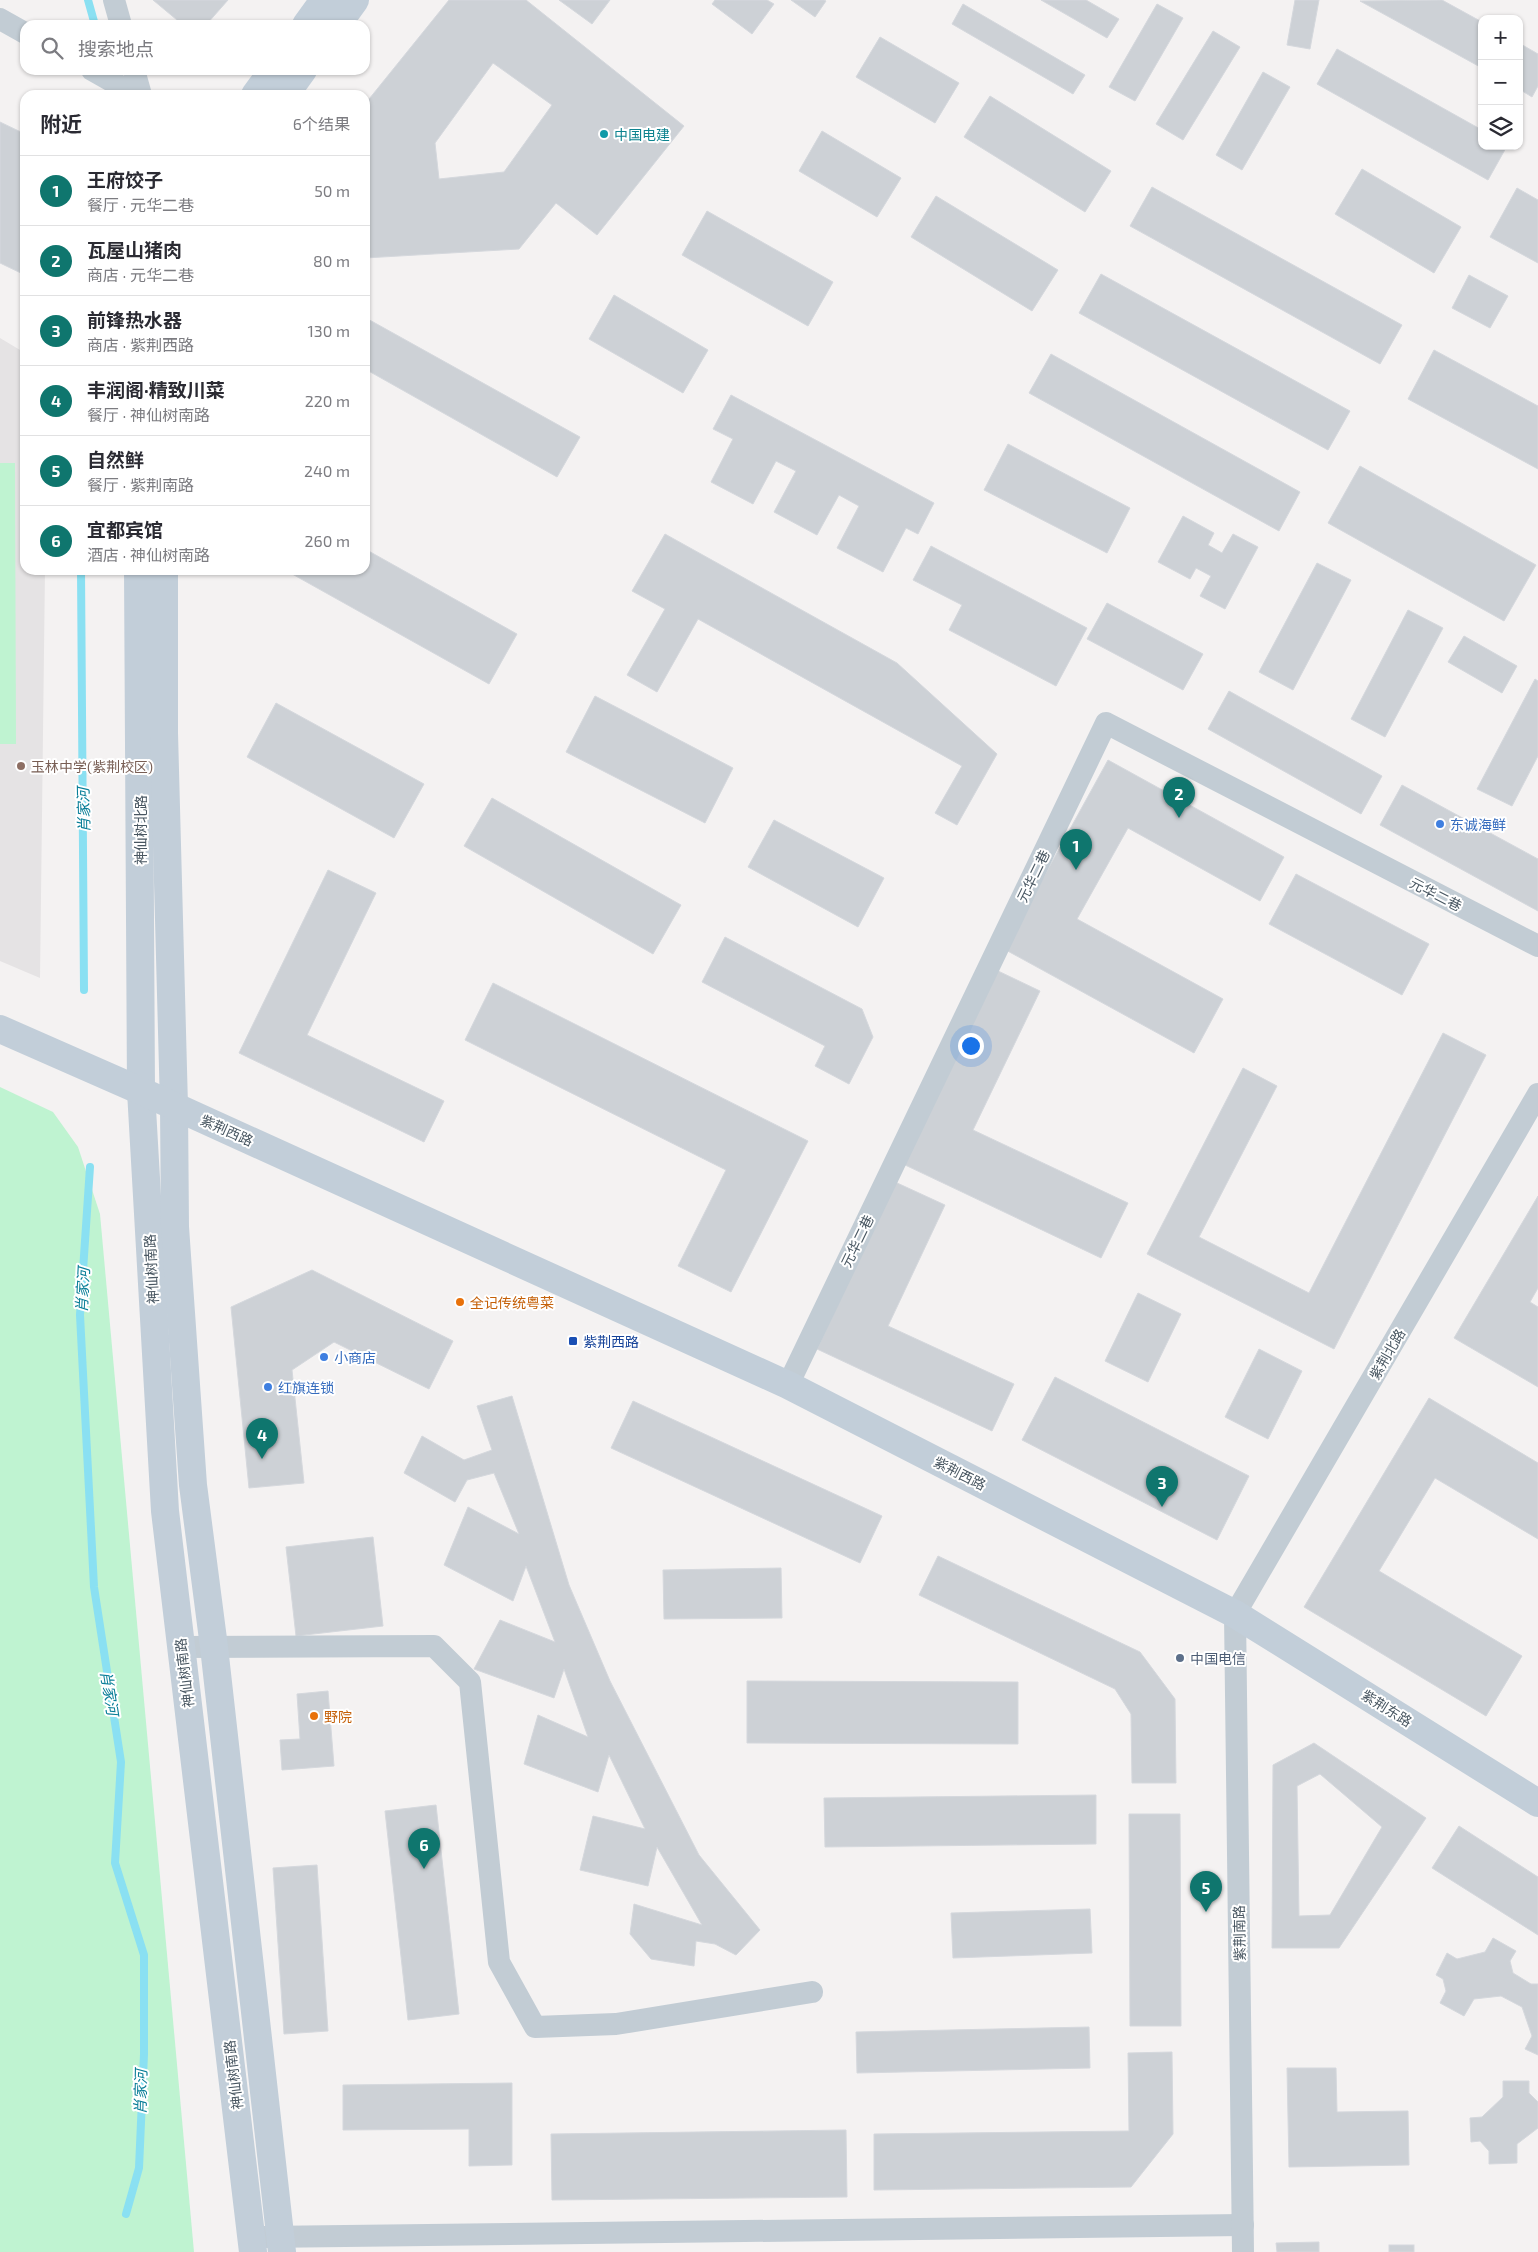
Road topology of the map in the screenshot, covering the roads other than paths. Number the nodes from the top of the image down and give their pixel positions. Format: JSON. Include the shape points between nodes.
{"nodes":[{"id":1,"x":114,"y":0,"type":"edge"},
{"id":2,"x":324,"y":0,"type":"edge"},
{"id":3,"x":355,"y":0,"type":"edge"},
{"id":4,"x":0,"y":19,"type":"edge"},
{"id":5,"x":120,"y":20,"type":"edge"},
{"id":6,"x":310,"y":20,"type":"edge"},
{"id":7,"x":341,"y":20,"type":"edge"},
{"id":8,"x":20,"y":30,"type":"edge"},
{"id":9,"x":101,"y":75,"type":"edge"},
{"id":10,"x":135,"y":75,"type":"edge"},
{"id":11,"x":269,"y":75,"type":"edge"},
{"id":12,"x":299,"y":75,"type":"edge"},
{"id":13,"x":127,"y":90,"type":"edge"},
{"id":14,"x":140,"y":90,"type":"edge"},
{"id":15,"x":259,"y":90,"type":"edge"},
{"id":16,"x":289,"y":90,"type":"edge"},
{"id":17,"x":138,"y":575,"type":"edge"},
{"id":18,"x":164,"y":575,"type":"edge"},
{"id":19,"x":1538,"y":946,"type":"edge"},
{"id":20,"x":0,"y":1029,"type":"edge"},
{"id":21,"x":142,"y":1091,"type":"junction"},
{"id":22,"x":1538,"y":1094,"type":"edge"},
{"id":23,"x":174,"y":1106,"type":"junction"},
{"id":24,"x":788,"y":1385,"type":"junction"},
{"id":25,"x":1235,"y":1614,"type":"junction"},
{"id":26,"x":181,"y":1647,"type":"junction"},
{"id":27,"x":214,"y":1647,"type":"junction"},
{"id":28,"x":1538,"y":1803,"type":"edge"},
{"id":29,"x":812,"y":1992,"type":"dead end"},
{"id":30,"x":1243,"y":2225,"type":"junction"},
{"id":31,"x":253,"y":2245,"type":"edge"},
{"id":32,"x":282,"y":2245,"type":"edge"},
{"id":33,"x":1243,"y":2252,"type":"edge"}],
"edges":[{"from":1,"to":5,"type":"street"},
{"from":2,"to":6,"type":"main road"},
{"from":3,"to":7,"type":"main road"},
{"from":4,"to":8,"type":"street"},
{"from":9,"to":13,"type":"street"},
{"from":10,"to":14,"type":"street"},
{"from":11,"to":15,"type":"main road"},
{"from":12,"to":16,"type":"main road"},
{"from":17,"to":21,"type":"main road","name":"神仙树北路"},
{"from":18,"to":23,"type":"main road","via":[[164,733]]},
{"from":19,"to":24,"type":"street","name":"元华二巷","via":[[1106,723]]},
{"from":20,"to":21,"type":"main road","name":"紫荆西路"},
{"from":21,"to":23,"type":"main road","name":"紫荆西路"},
{"from":21,"to":26,"type":"main road","name":"神仙树南路","via":[[165,1511]]},
{"from":22,"to":25,"type":"street","name":"紫荆北路"},
{"from":23,"to":24,"type":"main road","name":"紫荆西路"},
{"from":23,"to":27,"type":"main road","via":[[175,1227],[192,1475]]},
{"from":24,"to":25,"type":"main road","name":"紫荆西路"},
{"from":25,"to":28,"type":"main road","name":"紫荆东路"},
{"from":25,"to":30,"type":"street","name":"紫荆南路"},
{"from":26,"to":27,"type":"street"},
{"from":26,"to":31,"type":"main road","name":"神仙树南路"},
{"from":27,"to":29,"type":"street","via":[[434,1646],[470,1682],[499,1962],[535,2027],[616,2024]]},
{"from":27,"to":32,"type":"main road"},
{"from":30,"to":32,"type":"street"},
{"from":30,"to":33,"type":"street","name":"紫荆南路"},
{"from":31,"to":32,"type":"street"}]}
